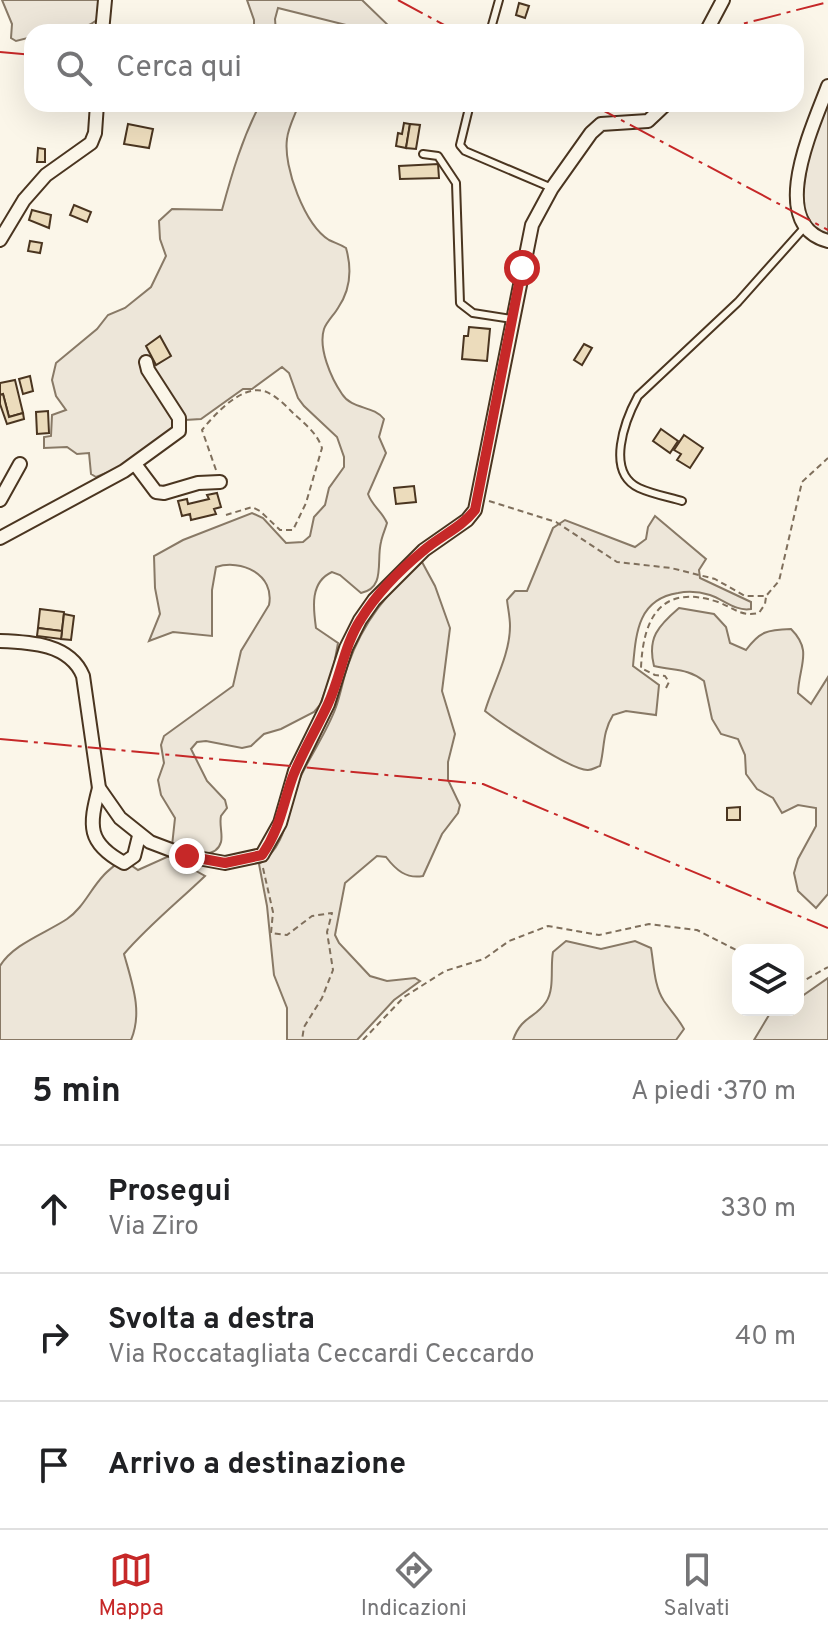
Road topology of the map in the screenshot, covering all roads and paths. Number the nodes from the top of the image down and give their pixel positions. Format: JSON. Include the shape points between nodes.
{"nodes":[{"id":1,"x":105,"y":0,"type":"edge"},
{"id":2,"x":499,"y":0,"type":"edge"},
{"id":3,"x":723,"y":0,"type":"edge"},
{"id":4,"x":103,"y":24,"type":"edge"},
{"id":5,"x":492,"y":24,"type":"edge"},
{"id":6,"x":710,"y":24,"type":"edge"},
{"id":7,"x":828,"y":86,"type":"edge"},
{"id":8,"x":96,"y":112,"type":"edge"},
{"id":9,"x":468,"y":112,"type":"edge"},
{"id":10,"x":658,"y":112,"type":"edge"},
{"id":11,"x":423,"y":154,"type":"dead end"},
{"id":12,"x":552,"y":188,"type":"junction"},
{"id":13,"x":804,"y":228,"type":"junction"},
{"id":14,"x":0,"y":240,"type":"edge"},
{"id":15,"x":828,"y":241,"type":"edge"},
{"id":16,"x":512,"y":319,"type":"junction"},
{"id":17,"x":146,"y":362,"type":"dead end"},
{"id":18,"x":828,"y":458,"type":"edge"},
{"id":19,"x":20,"y":464,"type":"dead end"},
{"id":20,"x":135,"y":464,"type":"junction"},
{"id":21,"x":220,"y":482,"type":"joint"},
{"id":22,"x":479,"y":498,"type":"junction"},
{"id":23,"x":0,"y":500,"type":"edge"},
{"id":24,"x":682,"y":501,"type":"dead end"},
{"id":25,"x":226,"y":515,"type":"dead end"},
{"id":26,"x":0,"y":538,"type":"edge"},
{"id":27,"x":766,"y":596,"type":"junction"},
{"id":28,"x":0,"y":641,"type":"edge"},
{"id":29,"x":666,"y":688,"type":"dead end"},
{"id":30,"x":99,"y":788,"type":"junction"},
{"id":31,"x":139,"y":836,"type":"junction"},
{"id":32,"x":262,"y":855,"type":"junction"},
{"id":33,"x":732,"y":948,"type":"edge"},
{"id":34,"x":828,"y":967,"type":"edge"},
{"id":35,"x":804,"y":981,"type":"edge"},
{"id":36,"x":302,"y":1040,"type":"edge"},
{"id":37,"x":363,"y":1040,"type":"edge"}],
"edges":[{"from":1,"to":4,"type":"street"},
{"from":2,"to":5,"type":"lane"},
{"from":3,"to":6,"type":"street"},
{"from":7,"to":13,"type":"street","via":[[803,159],[796,209]]},
{"from":8,"to":14,"type":"street","via":[[91,143],[46,175]]},
{"from":9,"to":12,"type":"lane","via":[[460,145],[465,151]]},
{"from":10,"to":12,"type":"street","via":[[648,121],[601,124]]},
{"from":11,"to":16,"type":"lane","via":[[438,156],[456,183],[460,303],[473,313]]},
{"from":12,"to":16,"type":"street","via":[[532,225]]},
{"from":13,"to":15,"type":"street"},
{"from":13,"to":24,"type":"lane","via":[[738,302],[638,396],[631,410],[620,448],[628,479],[637,487]]},
{"from":16,"to":22,"type":"street"},
{"from":17,"to":20,"type":"street","via":[[179,418],[179,431]]},
{"from":18,"to":27,"type":"path","via":[[802,482],[779,581]]},
{"from":19,"to":23,"type":"street"},
{"from":20,"to":21,"type":"street","via":[[156,492]]},
{"from":20,"to":26,"type":"street"},
{"from":21,"to":25,"type":"path","via":[[202,430],[243,395],[264,391],[320,440],[321,457],[293,530],[280,530],[252,507]]},
{"from":22,"to":27,"type":"path","via":[[556,522],[617,562],[671,568],[715,579],[745,596]]},
{"from":22,"to":32,"type":"street","via":[[467,520],[424,550],[360,620],[295,771],[280,823]]},
{"from":27,"to":29,"type":"path","via":[[759,613],[746,616],[701,597],[668,600],[652,618],[642,644],[641,668],[665,676]]},
{"from":28,"to":30,"type":"street","via":[[55,648],[78,663]]},
{"from":30,"to":31,"type":"street"},
{"from":30,"to":31,"type":"street","via":[[92,815],[94,838],[104,852],[124,863],[134,856]]},
{"from":31,"to":32,"type":"street","via":[[212,862]]},
{"from":32,"to":36,"type":"path","via":[[273,912],[271,933],[287,935],[312,916],[332,913],[327,932],[333,970]]},
{"from":33,"to":37,"type":"path","via":[[697,930],[649,924],[599,935],[548,926],[509,941],[484,959],[445,971],[404,997]]},
{"from":34,"to":35,"type":"path"}]}
